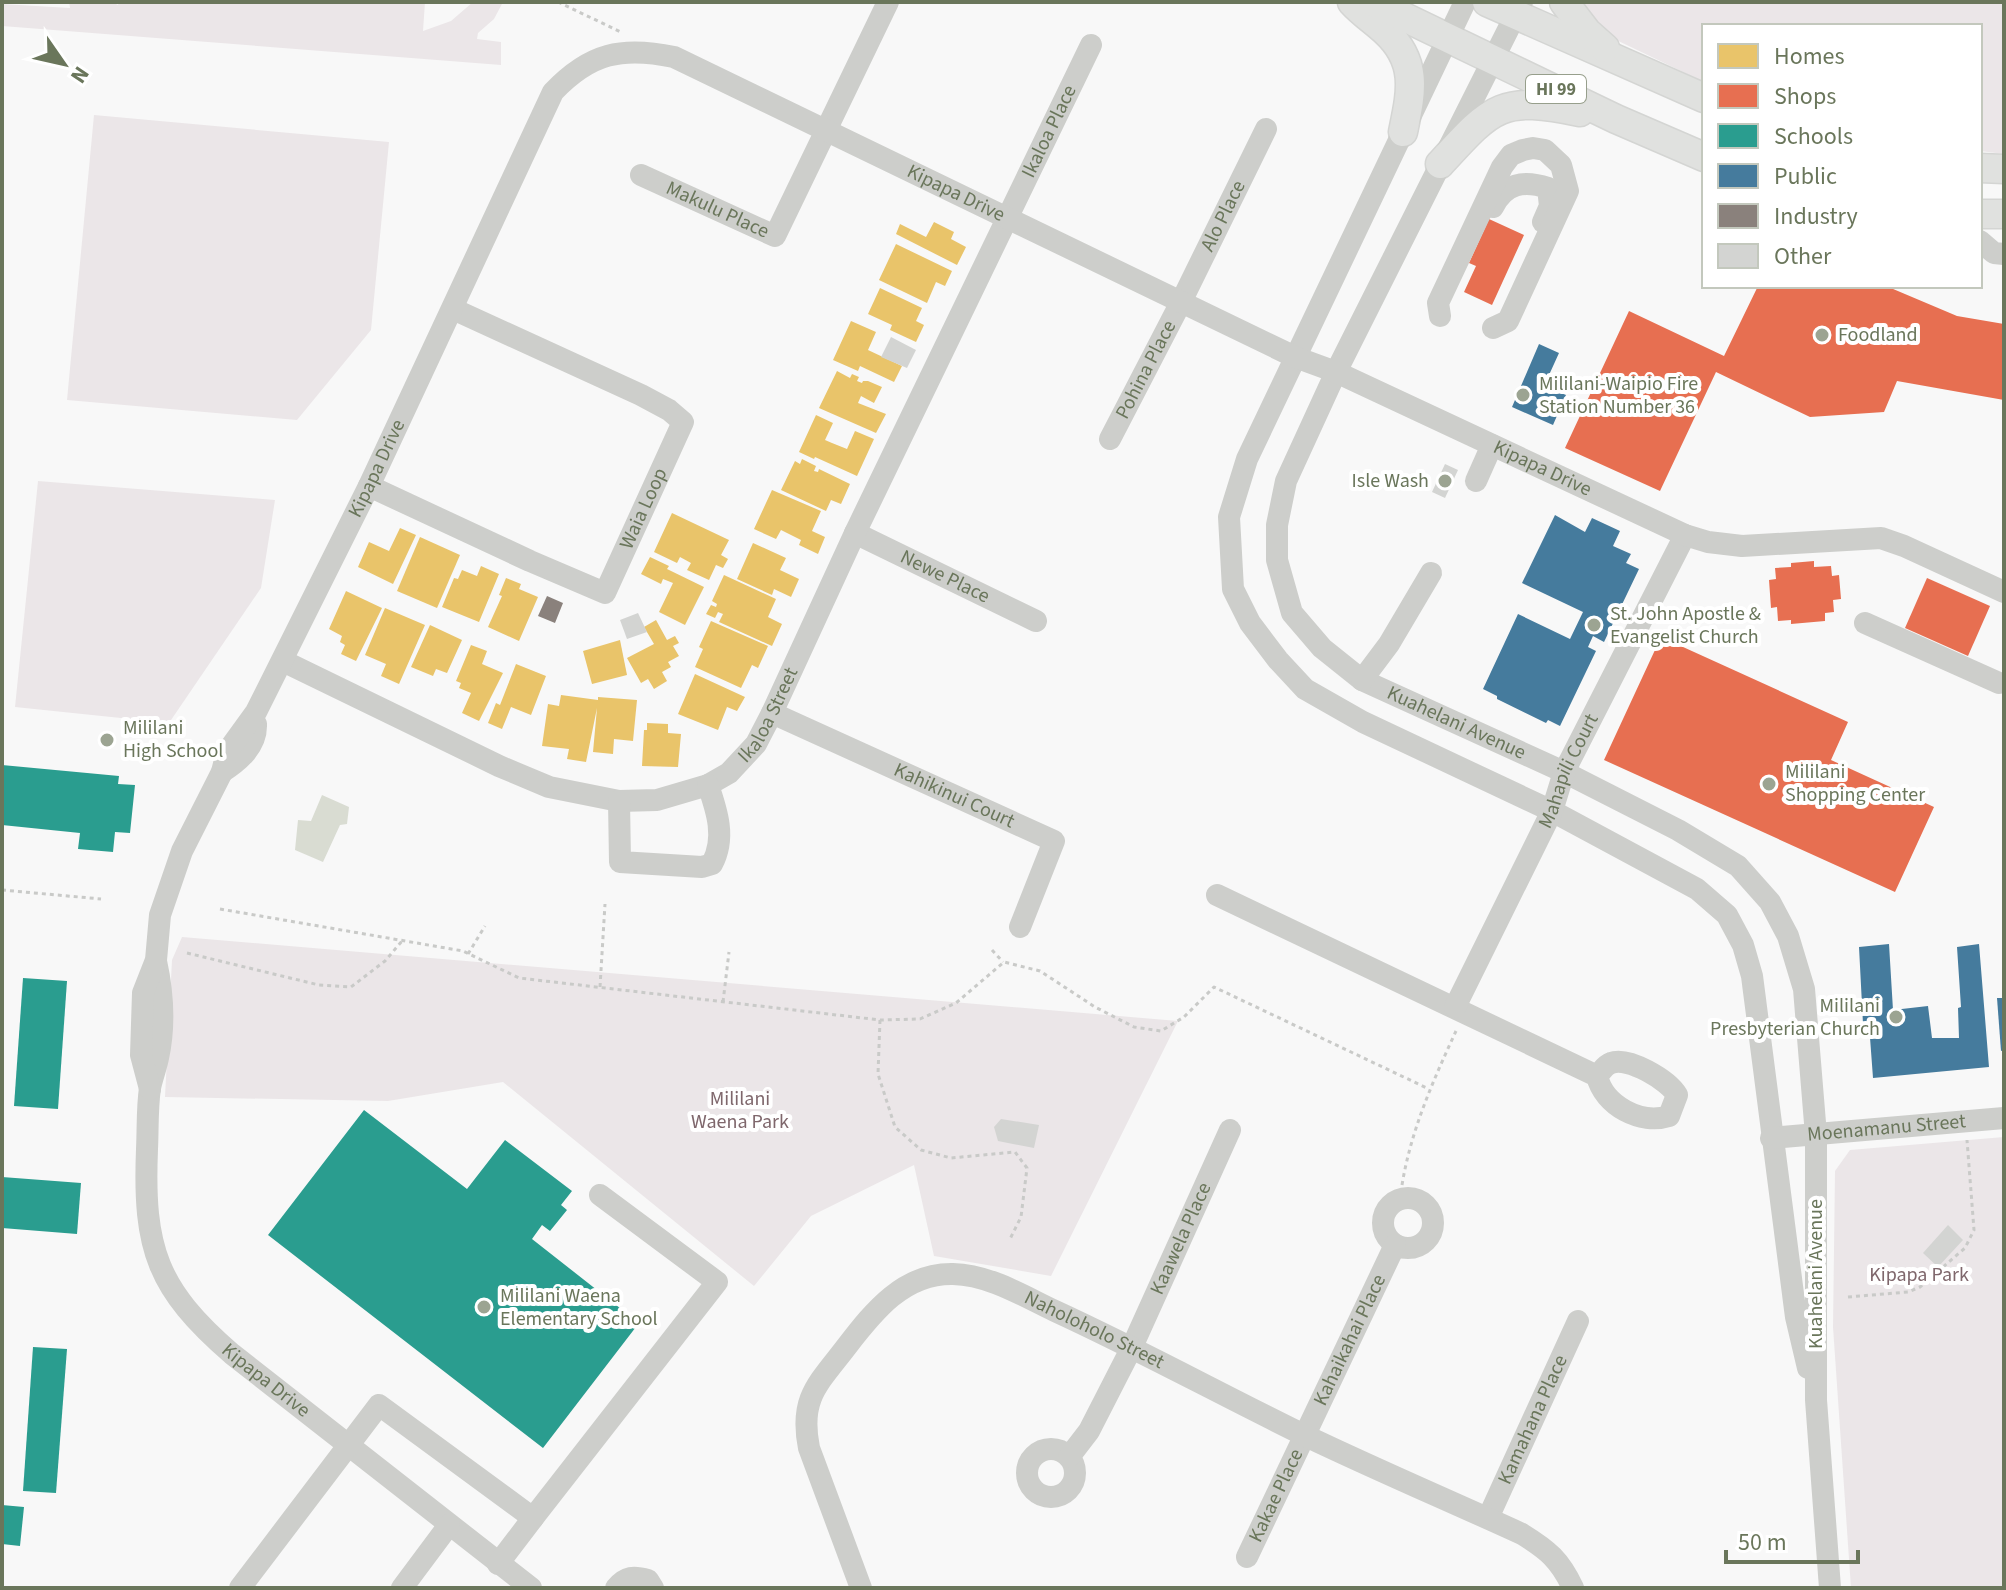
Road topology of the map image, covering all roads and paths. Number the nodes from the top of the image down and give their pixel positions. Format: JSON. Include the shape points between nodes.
{"nodes":[{"id":1,"x":558,"y":2,"type":"edge"},
{"id":2,"x":888,"y":2,"type":"edge"},
{"id":3,"x":1352,"y":2,"type":"edge"},
{"id":4,"x":1373,"y":2,"type":"edge"},
{"id":5,"x":1465,"y":2,"type":"edge"},
{"id":6,"x":1487,"y":2,"type":"edge"},
{"id":7,"x":1564,"y":2,"type":"edge"},
{"id":8,"x":1519,"y":9,"type":"edge"},
{"id":9,"x":1450,"y":38,"type":"junction"},
{"id":10,"x":635,"y":39,"type":"dead end"},
{"id":11,"x":1091,"y":45,"type":"dead end"},
{"id":12,"x":1617,"y":60,"type":"junction"},
{"id":13,"x":1494,"y":61,"type":"junction"},
{"id":14,"x":1702,"y":97,"type":"edge"},
{"id":15,"x":1616,"y":119,"type":"junction"},
{"id":16,"x":1266,"y":129,"type":"dead end"},
{"id":17,"x":826,"y":130,"type":"junction"},
{"id":18,"x":1403,"y":132,"type":"junction"},
{"id":19,"x":1702,"y":156,"type":"edge"},
{"id":20,"x":1440,"y":164,"type":"junction"},
{"id":21,"x":1982,"y":168,"type":"edge"},
{"id":22,"x":2004,"y":169,"type":"edge"},
{"id":23,"x":641,"y":175,"type":"dead end"},
{"id":24,"x":1548,"y":188,"type":"joint"},
{"id":25,"x":1982,"y":214,"type":"edge"},
{"id":26,"x":2004,"y":214,"type":"edge"},
{"id":27,"x":1007,"y":216,"type":"junction"},
{"id":28,"x":1982,"y":243,"type":"edge"},
{"id":29,"x":2004,"y":254,"type":"edge"},
{"id":30,"x":1181,"y":302,"type":"junction"},
{"id":31,"x":453,"y":309,"type":"junction"},
{"id":32,"x":1295,"y":357,"type":"junction"},
{"id":33,"x":1336,"y":372,"type":"junction"},
{"id":34,"x":1110,"y":439,"type":"dead end"},
{"id":35,"x":1492,"y":445,"type":"junction"},
{"id":36,"x":1476,"y":481,"type":"dead end"},
{"id":37,"x":369,"y":486,"type":"junction"},
{"id":38,"x":855,"y":533,"type":"junction"},
{"id":39,"x":1685,"y":535,"type":"junction"},
{"id":40,"x":1431,"y":573,"type":"dead end"},
{"id":41,"x":2004,"y":592,"type":"edge"},
{"id":42,"x":1036,"y":621,"type":"dead end"},
{"id":43,"x":1865,"y":623,"type":"dead end"},
{"id":44,"x":283,"y":661,"type":"junction"},
{"id":45,"x":1362,"y":680,"type":"junction"},
{"id":46,"x":1999,"y":683,"type":"dead end"},
{"id":47,"x":772,"y":713,"type":"junction"},
{"id":48,"x":1564,"y":772,"type":"junction"},
{"id":49,"x":708,"y":785,"type":"junction"},
{"id":50,"x":619,"y":801,"type":"junction"},
{"id":51,"x":1552,"y":811,"type":"junction"},
{"id":52,"x":2,"y":890,"type":"edge"},
{"id":53,"x":1217,"y":895,"type":"dead end"},
{"id":54,"x":101,"y":899,"type":"dead end"},
{"id":55,"x":605,"y":904,"type":"dead end"},
{"id":56,"x":220,"y":909,"type":"dead end"},
{"id":57,"x":485,"y":926,"type":"dead end"},
{"id":58,"x":1020,"y":927,"type":"dead end"},
{"id":59,"x":402,"y":941,"type":"junction"},
{"id":60,"x":992,"y":950,"type":"dead end"},
{"id":61,"x":729,"y":952,"type":"dead end"},
{"id":62,"x":187,"y":953,"type":"dead end"},
{"id":63,"x":468,"y":954,"type":"junction"},
{"id":64,"x":1004,"y":962,"type":"junction"},
{"id":65,"x":600,"y":987,"type":"junction"},
{"id":66,"x":723,"y":1002,"type":"junction"},
{"id":67,"x":1457,"y":1016,"type":"junction"},
{"id":68,"x":880,"y":1020,"type":"junction"},
{"id":69,"x":1597,"y":1076,"type":"dead end"},
{"id":70,"x":1429,"y":1089,"type":"junction"},
{"id":71,"x":2004,"y":1118,"type":"edge"},
{"id":72,"x":1230,"y":1130,"type":"dead end"},
{"id":73,"x":1816,"y":1135,"type":"junction"},
{"id":74,"x":1967,"y":1136,"type":"dead end"},
{"id":75,"x":1771,"y":1138,"type":"junction"},
{"id":76,"x":1402,"y":1185,"type":"dead end"},
{"id":77,"x":600,"y":1195,"type":"dead end"},
{"id":78,"x":1010,"y":1239,"type":"dead end"},
{"id":79,"x":1395,"y":1245,"type":"dead end"},
{"id":80,"x":1848,"y":1297,"type":"dead end"},
{"id":81,"x":1578,"y":1321,"type":"dead end"},
{"id":82,"x":1132,"y":1347,"type":"junction"},
{"id":83,"x":1816,"y":1400,"type":"junction"},
{"id":84,"x":1305,"y":1435,"type":"junction"},
{"id":85,"x":349,"y":1446,"type":"junction"},
{"id":86,"x":1069,"y":1457,"type":"dead end"},
{"id":87,"x":533,"y":1518,"type":"junction"},
{"id":88,"x":1488,"y":1518,"type":"junction"},
{"id":89,"x":449,"y":1525,"type":"junction"},
{"id":90,"x":1247,"y":1557,"type":"dead end"},
{"id":91,"x":498,"y":1564,"type":"junction"},
{"id":92,"x":240,"y":1588,"type":"edge"},
{"id":93,"x":402,"y":1588,"type":"edge"},
{"id":94,"x":531,"y":1588,"type":"edge"},
{"id":95,"x":616,"y":1588,"type":"edge"},
{"id":96,"x":653,"y":1588,"type":"edge"},
{"id":97,"x":861,"y":1588,"type":"edge"},
{"id":98,"x":1573,"y":1588,"type":"edge"},
{"id":99,"x":1830,"y":1588,"type":"edge"}],
"edges":[{"from":1,"to":10,"type":"path"},
{"from":2,"to":17,"type":"street"},
{"from":3,"to":18,"type":"main road","via":[[1385,31],[1408,65],[1412,86]]},
{"from":4,"to":9,"type":"main road","number":"HI 99"},
{"from":5,"to":9,"type":"street","name":"Kuahelani Avenue"},
{"from":6,"to":8,"type":"main road","number":"HI 99"},
{"from":7,"to":12,"type":"main road"},
{"from":8,"to":12,"type":"main road","number":"HI 99"},
{"from":8,"to":13,"type":"street","name":"Kuahelani Avenue"},
{"from":9,"to":13,"type":"main road","number":"HI 99"},
{"from":9,"to":18,"type":"street","name":"Kuahelani Avenue"},
{"from":11,"to":27,"type":"street","name":"Ikaloa Place"},
{"from":12,"to":14,"type":"main road","number":"HI 99"},
{"from":13,"to":15,"type":"main road","number":"HI 99"},
{"from":13,"to":20,"type":"street","name":"Kuahelani Avenue"},
{"from":15,"to":19,"type":"main road","number":"HI 99"},
{"from":15,"to":20,"type":"main road","via":[[1526,103],[1501,109],[1481,121]]},
{"from":16,"to":30,"type":"street","name":"Alo Place"},
{"from":17,"to":23,"type":"street","name":"Makulu Place","via":[[775,236]]},
{"from":17,"to":27,"type":"street","name":"Kipapa Drive"},
{"from":17,"to":31,"type":"street","name":"Kipapa Drive","via":[[674,57],[614,52],[570,74],[553,92]]},
{"from":18,"to":32,"type":"street","name":"Kuahelani Avenue"},
{"from":20,"to":33,"type":"street","name":"Kuahelani Avenue"},
{"from":21,"to":22,"type":"main road"},
{"from":24,"to":24,"type":"street","via":[[1550,206],[1493,328],[1508,321],[1568,191],[1561,165],[1545,150],[1511,155],[1502,167],[1438,303],[1440,316],[1497,200],[1521,183]]},
{"from":25,"to":26,"type":"main road"},
{"from":27,"to":30,"type":"street","name":"Kipapa Drive"},
{"from":27,"to":38,"type":"street","name":"Ikaloa Street"},
{"from":28,"to":29,"type":"street"},
{"from":30,"to":32,"type":"street","name":"Kipapa Drive"},
{"from":30,"to":34,"type":"street","name":"Pohina Place"},
{"from":31,"to":37,"type":"street","name":"Kipapa Drive"},
{"from":31,"to":37,"type":"street","name":"Waia Loop","via":[[641,395],[683,422],[605,593]]},
{"from":32,"to":33,"type":"street","name":"Kipapa Drive"},
{"from":32,"to":51,"type":"street","name":"Kuahelani Avenue","via":[[1247,459],[1229,517],[1233,589],[1250,623],[1305,689]]},
{"from":33,"to":35,"type":"street","name":"Kipapa Drive"},
{"from":33,"to":45,"type":"street","name":"Kuahelani Avenue","via":[[1286,481],[1277,560],[1292,613],[1322,648]]},
{"from":35,"to":36,"type":"street"},
{"from":35,"to":39,"type":"street","name":"Kipapa Drive"},
{"from":37,"to":44,"type":"street","name":"Kipapa Drive"},
{"from":38,"to":42,"type":"street","name":"Newe Place"},
{"from":38,"to":47,"type":"street","name":"Ikaloa Street"},
{"from":39,"to":41,"type":"street","name":"Kipapa Drive","via":[[1742,546],[1881,538]]},
{"from":39,"to":48,"type":"street","name":"Mahapili Court"},
{"from":40,"to":45,"type":"street"},
{"from":43,"to":46,"type":"street"},
{"from":44,"to":50,"type":"street","name":"Ikaloa Street","via":[[549,787]]},
{"from":44,"to":85,"type":"street","name":"Kipapa Drive","via":[[227,752],[160,915],[156,960],[163,996],[159,1055],[150,1089],[148,1223],[174,1295],[202,1328]]},
{"from":45,"to":48,"type":"street","name":"Kuahelani Avenue"},
{"from":47,"to":49,"type":"street","name":"Ikaloa Street","via":[[742,761]]},
{"from":47,"to":58,"type":"street","name":"Kahikinui Court","via":[[1054,841]]},
{"from":48,"to":51,"type":"street","name":"Mahapili Court"},
{"from":48,"to":73,"type":"street","name":"Kuahelani Avenue","via":[[1738,866],[1770,902],[1788,936],[1804,989]]},
{"from":49,"to":50,"type":"street","name":"Ikaloa Street","via":[[657,800]]},
{"from":49,"to":50,"type":"street","via":[[718,815],[718,853],[712,864],[702,867],[620,862]]},
{"from":51,"to":67,"type":"street","name":"Mahapili Court"},
{"from":51,"to":75,"type":"street","name":"Kuahelani Avenue","via":[[1697,889],[1727,915],[1752,976]]},
{"from":52,"to":54,"type":"path"},
{"from":53,"to":67,"type":"street"},
{"from":55,"to":65,"type":"path"},
{"from":56,"to":59,"type":"path"},
{"from":57,"to":63,"type":"path"},
{"from":59,"to":62,"type":"path","via":[[351,987],[319,985]]},
{"from":59,"to":63,"type":"path"},
{"from":60,"to":64,"type":"path"},
{"from":61,"to":66,"type":"path"},
{"from":63,"to":65,"type":"path","via":[[519,978]]},
{"from":64,"to":68,"type":"path","via":[[956,1003],[920,1019]]},
{"from":64,"to":70,"type":"path","via":[[1040,971],[1134,1027],[1161,1031],[1214,987]]},
{"from":65,"to":66,"type":"path"},
{"from":66,"to":68,"type":"path"},
{"from":67,"to":69,"type":"street"},
{"from":67,"to":70,"type":"path"},
{"from":68,"to":78,"type":"path","via":[[878,1074],[895,1127],[921,1150],[951,1158],[1015,1152],[1027,1168],[1021,1217]]},
{"from":70,"to":76,"type":"path"},
{"from":71,"to":73,"type":"street","name":"Moenamanu Street"},
{"from":72,"to":82,"type":"street","name":"Kaawela Place"},
{"from":73,"to":75,"type":"street","name":"Moenamanu Street"},
{"from":73,"to":83,"type":"street","name":"Kuahelani Avenue"},
{"from":74,"to":80,"type":"path","via":[[1974,1230],[1965,1248],[1920,1287]]},
{"from":75,"to":83,"type":"street","name":"Kuahelani Avenue","via":[[1796,1317]]},
{"from":77,"to":87,"type":"street","via":[[717,1282]]},
{"from":79,"to":84,"type":"street","name":"Kahaikahai Place"},
{"from":81,"to":88,"type":"street","name":"Kamahana Place"},
{"from":82,"to":84,"type":"street","name":"Naholoholo Street"},
{"from":82,"to":86,"type":"street","name":"Kaawela Place","via":[[1089,1431]]},
{"from":82,"to":97,"type":"street","name":"Naholoholo Street","via":[[983,1278],[951,1274],[922,1280],[881,1304],[819,1383],[807,1404],[805,1426]]},
{"from":83,"to":99,"type":"street","name":"Kuahelani Avenue"},
{"from":84,"to":88,"type":"street","name":"Naholoholo Street"},
{"from":84,"to":90,"type":"street","name":"Kakae Place"},
{"from":85,"to":87,"type":"street","via":[[379,1405]]},
{"from":85,"to":89,"type":"street","name":"Kipapa Drive"},
{"from":85,"to":92,"type":"street"},
{"from":87,"to":91,"type":"street"},
{"from":88,"to":98,"type":"street","name":"Naholoholo Street","via":[[1547,1550],[1563,1566]]},
{"from":89,"to":91,"type":"street","name":"Kipapa Drive"},
{"from":89,"to":93,"type":"street"},
{"from":91,"to":94,"type":"street","name":"Kipapa Drive"},
{"from":95,"to":96,"type":"street","via":[[634,1576],[648,1580]]}]}
